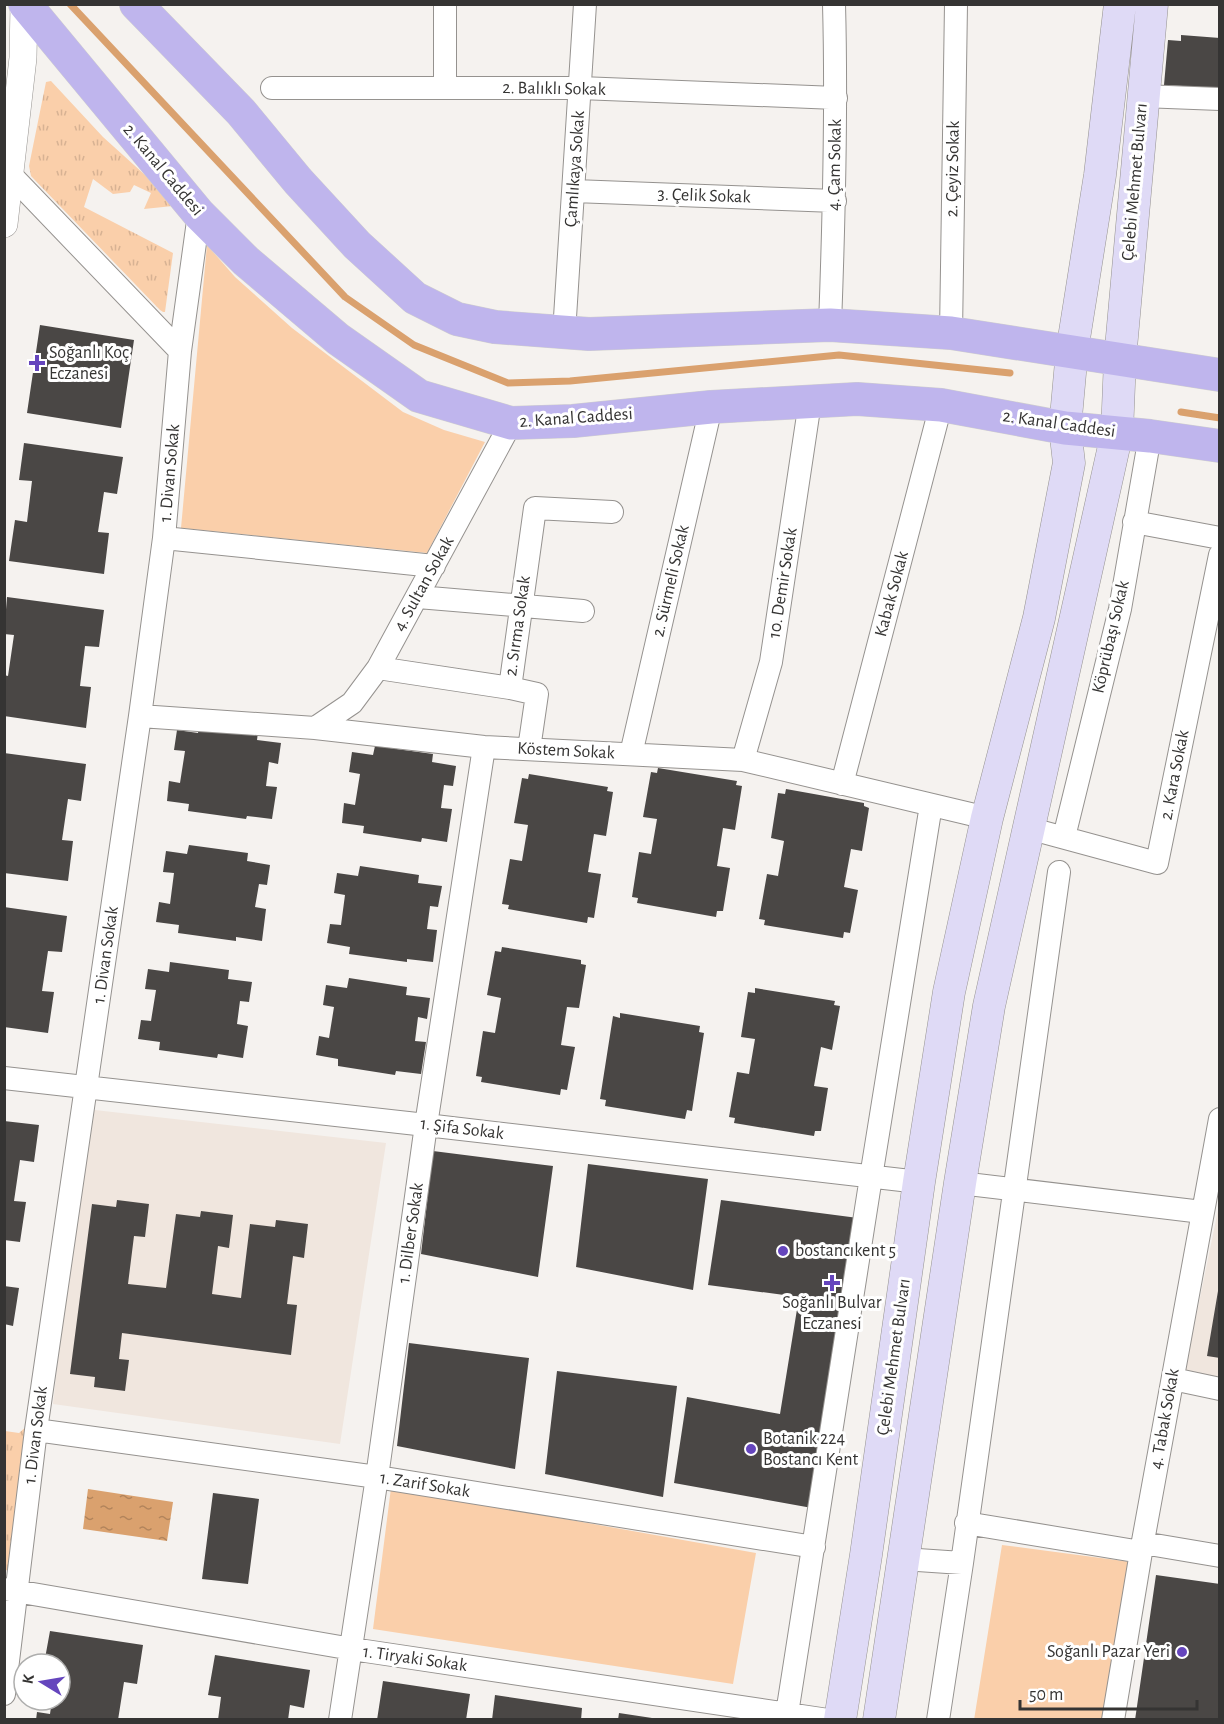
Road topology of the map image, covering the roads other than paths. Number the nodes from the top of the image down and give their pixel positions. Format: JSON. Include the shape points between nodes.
{"nodes":[{"id":1,"x":24,"y":4,"type":"edge"},
{"id":2,"x":136,"y":4,"type":"edge"},
{"id":3,"x":445,"y":4,"type":"edge"},
{"id":4,"x":585,"y":4,"type":"edge"},
{"id":5,"x":834,"y":4,"type":"edge"},
{"id":6,"x":956,"y":4,"type":"edge"},
{"id":7,"x":1120,"y":4,"type":"edge"},
{"id":8,"x":1152,"y":4,"type":"edge"},
{"id":9,"x":272,"y":88,"type":"dead end"},
{"id":10,"x":446,"y":88,"type":"junction"},
{"id":11,"x":580,"y":88,"type":"junction"},
{"id":12,"x":1142,"y":96,"type":"junction"},
{"id":13,"x":836,"y":98,"type":"junction"},
{"id":14,"x":1220,"y":99,"type":"edge"},
{"id":15,"x":11,"y":175,"type":"junction"},
{"id":16,"x":574,"y":191,"type":"junction"},
{"id":17,"x":835,"y":201,"type":"junction"},
{"id":18,"x":199,"y":214,"type":"junction"},
{"id":19,"x":4,"y":224,"type":"edge"},
{"id":20,"x":830,"y":325,"type":"junction"},
{"id":21,"x":564,"y":333,"type":"junction"},
{"id":22,"x":951,"y":333,"type":"junction"},
{"id":23,"x":180,"y":351,"type":"junction"},
{"id":24,"x":1072,"y":351,"type":"junction"},
{"id":25,"x":1120,"y":359,"type":"junction"},
{"id":26,"x":1220,"y":375,"type":"edge"},
{"id":27,"x":810,"y":402,"type":"junction"},
{"id":28,"x":941,"y":405,"type":"junction"},
{"id":29,"x":711,"y":407,"type":"junction"},
{"id":30,"x":511,"y":423,"type":"junction"},
{"id":31,"x":1065,"y":428,"type":"junction"},
{"id":32,"x":1117,"y":433,"type":"junction"},
{"id":33,"x":1150,"y":436,"type":"junction"},
{"id":34,"x":1220,"y":446,"type":"edge"},
{"id":35,"x":612,"y":512,"type":"dead end"},
{"id":36,"x":1134,"y":522,"type":"junction"},
{"id":37,"x":164,"y":538,"type":"junction"},
{"id":38,"x":1220,"y":538,"type":"edge"},
{"id":39,"x":1220,"y":555,"type":"edge"},
{"id":40,"x":434,"y":566,"type":"junction"},
{"id":41,"x":418,"y":597,"type":"junction"},
{"id":42,"x":520,"y":606,"type":"junction"},
{"id":43,"x":583,"y":611,"type":"dead end"},
{"id":44,"x":378,"y":668,"type":"junction"},
{"id":45,"x":510,"y":688,"type":"junction"},
{"id":46,"x":140,"y":716,"type":"junction"},
{"id":47,"x":315,"y":728,"type":"junction"},
{"id":48,"x":484,"y":747,"type":"junction"},
{"id":49,"x":529,"y":749,"type":"junction"},
{"id":50,"x":631,"y":754,"type":"junction"},
{"id":51,"x":742,"y":760,"type":"junction"},
{"id":52,"x":842,"y":784,"type":"junction"},
{"id":53,"x":931,"y":805,"type":"junction"},
{"id":54,"x":987,"y":818,"type":"junction"},
{"id":55,"x":1028,"y":828,"type":"junction"},
{"id":56,"x":1064,"y":837,"type":"junction"},
{"id":57,"x":1059,"y":872,"type":"dead end"},
{"id":58,"x":4,"y":1078,"type":"edge"},
{"id":59,"x":87,"y":1087,"type":"junction"},
{"id":60,"x":1220,"y":1119,"type":"edge"},
{"id":61,"x":426,"y":1125,"type":"junction"},
{"id":62,"x":871,"y":1177,"type":"junction"},
{"id":63,"x":919,"y":1182,"type":"junction"},
{"id":64,"x":960,"y":1183,"type":"junction"},
{"id":65,"x":1013,"y":1191,"type":"junction"},
{"id":66,"x":1202,"y":1212,"type":"junction"},
{"id":67,"x":1173,"y":1379,"type":"junction"},
{"id":68,"x":1220,"y":1389,"type":"edge"},
{"id":69,"x":36,"y":1430,"type":"junction"},
{"id":70,"x":377,"y":1477,"type":"junction"},
{"id":71,"x":966,"y":1523,"type":"junction"},
{"id":72,"x":814,"y":1547,"type":"junction"},
{"id":73,"x":1142,"y":1548,"type":"junction"},
{"id":74,"x":1220,"y":1556,"type":"edge"},
{"id":75,"x":903,"y":1559,"type":"junction"},
{"id":76,"x":962,"y":1563,"type":"junction"},
{"id":77,"x":11,"y":1590,"type":"edge"},
{"id":78,"x":352,"y":1649,"type":"junction"},
{"id":79,"x":4,"y":1694,"type":"edge"},
{"id":80,"x":787,"y":1717,"type":"edge"},
{"id":81,"x":340,"y":1719,"type":"edge"},
{"id":82,"x":828,"y":1719,"type":"edge"},
{"id":83,"x":840,"y":1719,"type":"edge"},
{"id":84,"x":879,"y":1719,"type":"edge"},
{"id":85,"x":938,"y":1719,"type":"edge"},
{"id":86,"x":1113,"y":1719,"type":"edge"}],
"edges":[{"from":1,"to":15,"type":"street"},
{"from":1,"to":18,"type":"main road","name":"2. Kanal Caddesi"},
{"from":2,"to":21,"type":"main road","via":[[240,112],[357,244],[415,298],[457,319],[495,327]]},
{"from":3,"to":10,"type":"street"},
{"from":4,"to":11,"type":"street","name":"Çamlıkaya Sokak"},
{"from":5,"to":13,"type":"street","name":"4. Çam Sokak"},
{"from":6,"to":22,"type":"street","name":"2. Çeyiz Sokak"},
{"from":7,"to":24,"type":"main road","name":"Çelebi Mehmet Bulvarı","via":[[1100,175]]},
{"from":8,"to":12,"type":"main road","name":"Çelebi Mehmet Bulvarı"},
{"from":9,"to":10,"type":"street","name":"2. Balıklı Sokak"},
{"from":10,"to":11,"type":"street","name":"2. Balıklı Sokak"},
{"from":11,"to":13,"type":"street","name":"2. Balıklı Sokak"},
{"from":11,"to":16,"type":"street","name":"Çamlıkaya Sokak"},
{"from":12,"to":14,"type":"street"},
{"from":12,"to":25,"type":"main road","name":"Çelebi Mehmet Bulvarı"},
{"from":13,"to":17,"type":"street","name":"4. Çam Sokak"},
{"from":15,"to":19,"type":"street"},
{"from":15,"to":23,"type":"street"},
{"from":16,"to":17,"type":"street","name":"3. Çelik Sokak"},
{"from":16,"to":21,"type":"street","name":"Çamlıkaya Sokak"},
{"from":17,"to":20,"type":"street","name":"4. Çam Sokak"},
{"from":18,"to":23,"type":"street","name":"1. Divan Sokak"},
{"from":18,"to":30,"type":"main road","name":"2. Kanal Caddesi","via":[[246,261],[338,339],[419,396]]},
{"from":20,"to":21,"type":"main road"},
{"from":20,"to":22,"type":"main road"},
{"from":22,"to":24,"type":"main road"},
{"from":23,"to":37,"type":"street","name":"1. Divan Sokak"},
{"from":24,"to":25,"type":"main road"},
{"from":24,"to":31,"type":"main road","name":"Çelebi Mehmet Bulvarı"},
{"from":25,"to":26,"type":"main road"},
{"from":25,"to":32,"type":"main road","name":"Çelebi Mehmet Bulvarı"},
{"from":27,"to":28,"type":"main road","name":"2. Kanal Caddesi","via":[[857,399]]},
{"from":27,"to":29,"type":"main road","name":"2. Kanal Caddesi"},
{"from":27,"to":51,"type":"street","name":"10. Demir Sokak","via":[[771,662]]},
{"from":28,"to":31,"type":"main road","name":"2. Kanal Caddesi"},
{"from":28,"to":52,"type":"street","name":"Kabak Sokak"},
{"from":29,"to":30,"type":"main road","name":"2. Kanal Caddesi"},
{"from":29,"to":50,"type":"street","name":"2. Sürmeli Sokak"},
{"from":30,"to":40,"type":"street","name":"4. Sultan Sokak"},
{"from":31,"to":32,"type":"main road","name":"2. Kanal Caddesi"},
{"from":31,"to":54,"type":"main road","name":"Çelebi Mehmet Bulvarı","via":[[1069,463],[1039,618]]},
{"from":32,"to":33,"type":"main road","name":"2. Kanal Caddesi"},
{"from":32,"to":55,"type":"main road","name":"Çelebi Mehmet Bulvarı"},
{"from":33,"to":34,"type":"main road","name":"2. Kanal Caddesi"},
{"from":33,"to":36,"type":"street","name":"Köprübaşı Sokak"},
{"from":35,"to":42,"type":"street","name":"2. Sırma Sokak","via":[[535,508]]},
{"from":36,"to":38,"type":"street"},
{"from":36,"to":56,"type":"street","name":"Köprübaşı Sokak","via":[[1119,609]]},
{"from":37,"to":40,"type":"street"},
{"from":37,"to":46,"type":"street","name":"1. Divan Sokak"},
{"from":39,"to":56,"type":"street","name":"2. Kara Sokak","via":[[1157,863]]},
{"from":40,"to":41,"type":"street","name":"4. Sultan Sokak"},
{"from":41,"to":42,"type":"street"},
{"from":41,"to":44,"type":"street","name":"4. Sultan Sokak"},
{"from":42,"to":43,"type":"street"},
{"from":42,"to":45,"type":"street","name":"2. Sırma Sokak"},
{"from":44,"to":45,"type":"street","name":"2. Sırma Sokak"},
{"from":44,"to":47,"type":"street","name":"4. Sultan Sokak","via":[[352,703]]},
{"from":45,"to":49,"type":"street","via":[[537,694]]},
{"from":46,"to":47,"type":"street","name":"Köstem Sokak"},
{"from":46,"to":59,"type":"street","name":"1. Divan Sokak"},
{"from":47,"to":48,"type":"street","name":"Köstem Sokak"},
{"from":48,"to":49,"type":"street","name":"Köstem Sokak"},
{"from":48,"to":61,"type":"street","name":"1. Dilber Sokak"},
{"from":49,"to":50,"type":"street","name":"Köstem Sokak"},
{"from":50,"to":51,"type":"street","name":"Köstem Sokak"},
{"from":51,"to":52,"type":"street","name":"Köstem Sokak"},
{"from":52,"to":53,"type":"street","name":"Köstem Sokak"},
{"from":53,"to":54,"type":"street","name":"Köstem Sokak"},
{"from":53,"to":62,"type":"street"},
{"from":54,"to":63,"type":"main road","name":"Çelebi Mehmet Bulvarı","via":[[949,992]]},
{"from":55,"to":56,"type":"street","name":"2. Kara Sokak"},
{"from":55,"to":64,"type":"main road","via":[[989,1006]]},
{"from":57,"to":65,"type":"street"},
{"from":58,"to":59,"type":"street","name":"1. Şifa Sokak"},
{"from":59,"to":61,"type":"street","name":"1. Şifa Sokak"},
{"from":59,"to":69,"type":"street","name":"1. Divan Sokak"},
{"from":60,"to":66,"type":"street","name":"4. Tabak Sokak"},
{"from":61,"to":62,"type":"street","name":"1. Şifa Sokak"},
{"from":61,"to":70,"type":"street","name":"1. Dilber Sokak"},
{"from":62,"to":63,"type":"street","name":"1. Şifa Sokak"},
{"from":62,"to":72,"type":"street"},
{"from":63,"to":83,"type":"main road","name":"Çelebi Mehmet Bulvarı"},
{"from":64,"to":65,"type":"street"},
{"from":64,"to":75,"type":"main road"},
{"from":65,"to":66,"type":"street"},
{"from":65,"to":71,"type":"street"},
{"from":66,"to":67,"type":"street","name":"4. Tabak Sokak"},
{"from":67,"to":68,"type":"street"},
{"from":67,"to":73,"type":"street","name":"4. Tabak Sokak"},
{"from":69,"to":70,"type":"street","name":"1. Zarif Sokak"},
{"from":69,"to":77,"type":"street","name":"1. Divan Sokak"},
{"from":70,"to":72,"type":"street","name":"1. Zarif Sokak"},
{"from":70,"to":78,"type":"street","name":"1. Dilber Sokak"},
{"from":71,"to":73,"type":"street"},
{"from":71,"to":76,"type":"street"},
{"from":72,"to":80,"type":"street"},
{"from":73,"to":74,"type":"street"},
{"from":73,"to":86,"type":"street","name":"4. Tabak Sokak"},
{"from":75,"to":76,"type":"street"},
{"from":75,"to":84,"type":"main road"},
{"from":76,"to":85,"type":"street"},
{"from":77,"to":78,"type":"street","name":"1. Tiryaki Sokak"},
{"from":77,"to":79,"type":"street","name":"1. Divan Sokak"},
{"from":78,"to":80,"type":"street","name":"1. Tiryaki Sokak"},
{"from":78,"to":81,"type":"street","name":"1. Dilber Sokak"},
{"from":80,"to":82,"type":"street","name":"1. Tiryaki Sokak"}]}
